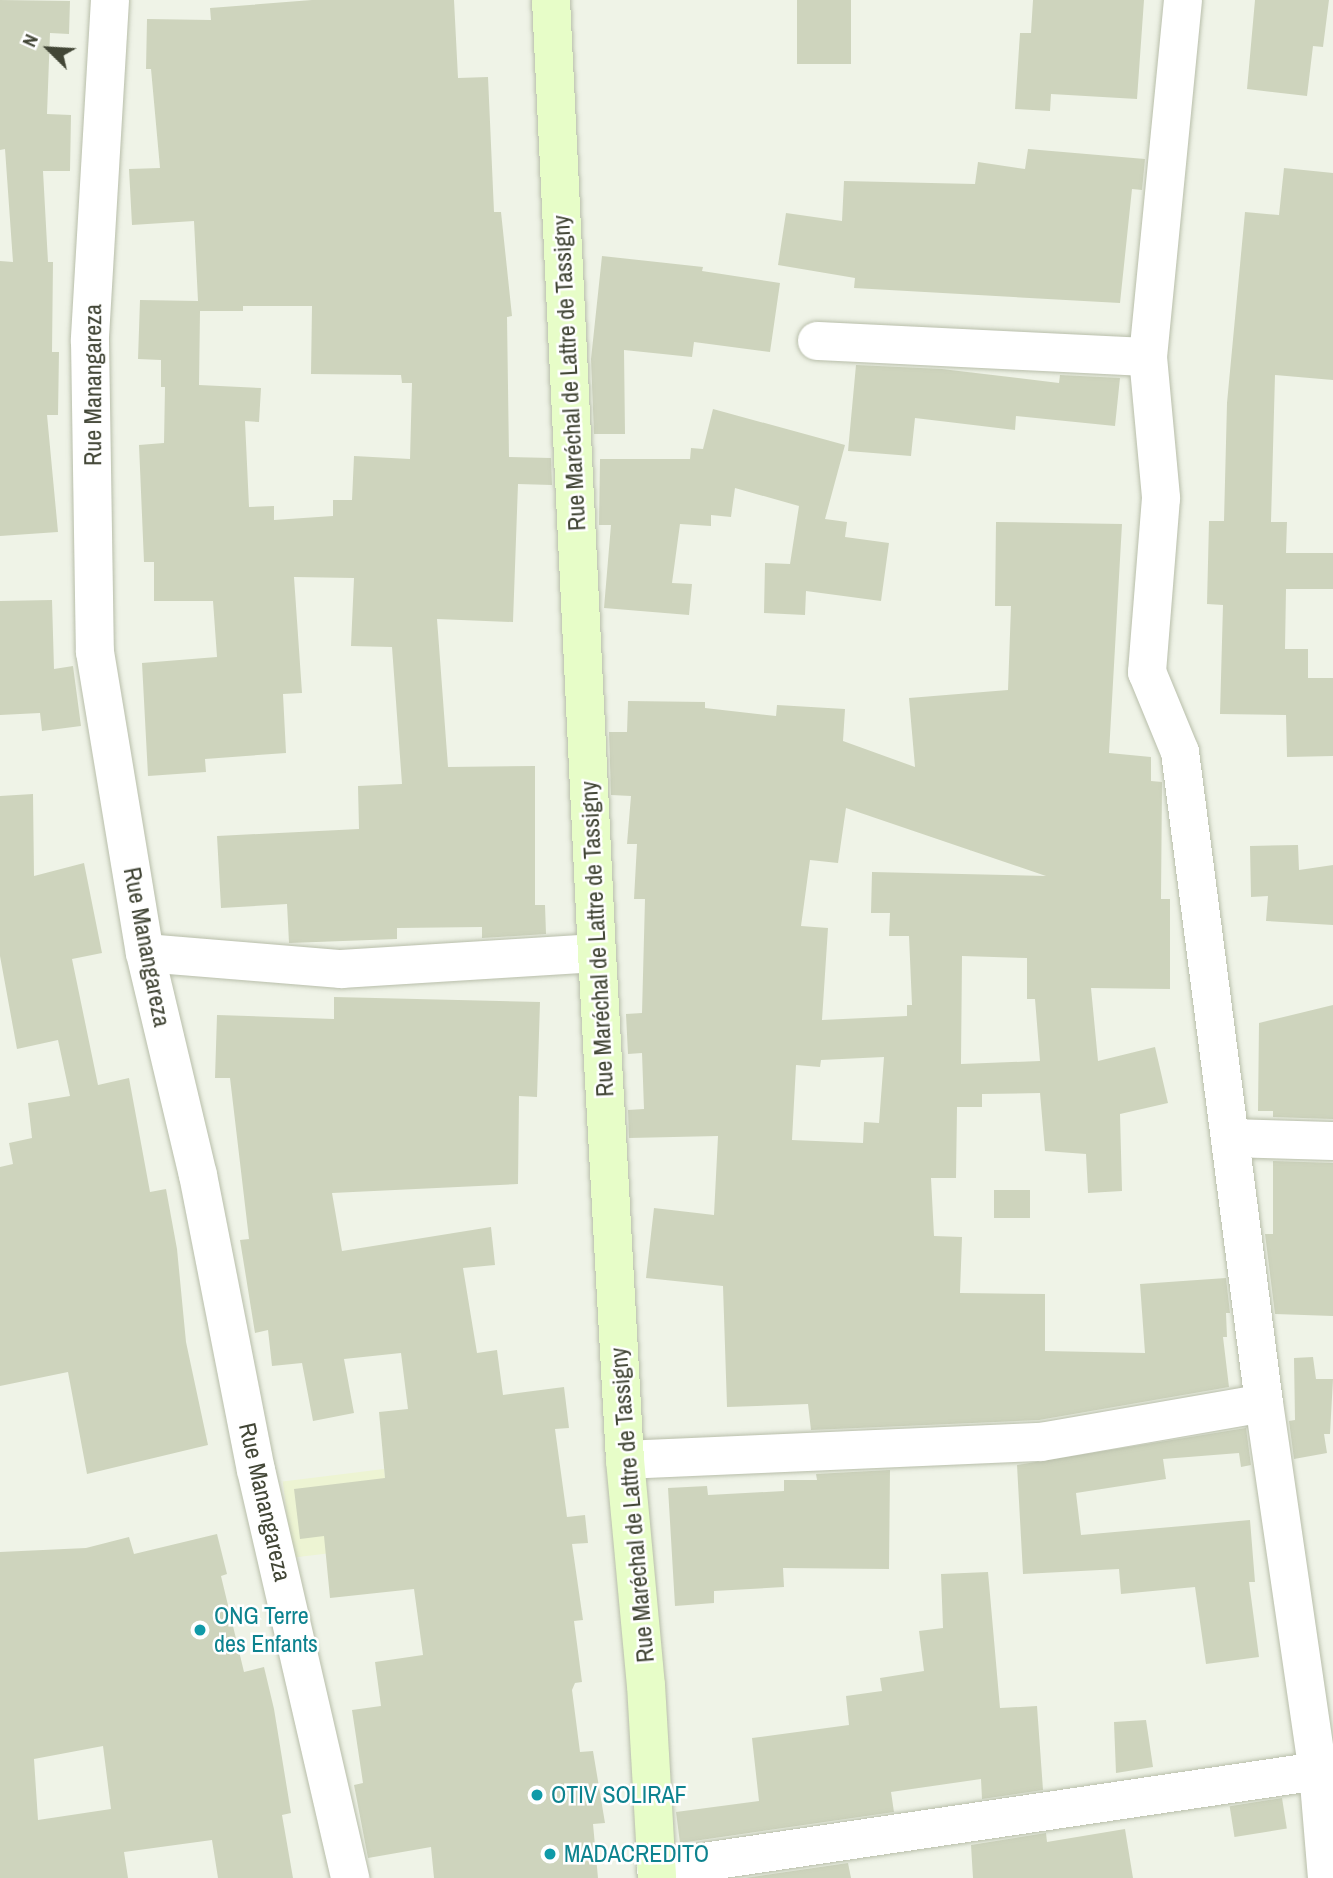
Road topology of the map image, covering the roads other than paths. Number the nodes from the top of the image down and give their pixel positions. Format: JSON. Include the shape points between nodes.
{"nodes":[{"id":1,"x":110,"y":0,"type":"edge"},
{"id":2,"x":551,"y":0,"type":"edge"},
{"id":3,"x":1183,"y":0,"type":"edge"},
{"id":4,"x":817,"y":341,"type":"dead end"},
{"id":5,"x":1147,"y":357,"type":"junction"},
{"id":6,"x":145,"y":953,"type":"junction"},
{"id":7,"x":597,"y":953,"type":"junction"},
{"id":8,"x":1231,"y":1138,"type":"junction"},
{"id":9,"x":1333,"y":1141,"type":"edge"},
{"id":10,"x":1264,"y":1403,"type":"junction"},
{"id":11,"x":625,"y":1460,"type":"junction"},
{"id":12,"x":1318,"y":1770,"type":"junction"},
{"id":13,"x":657,"y":1873,"type":"edge"},
{"id":14,"x":350,"y":1878,"type":"edge"},
{"id":15,"x":1327,"y":1878,"type":"edge"}],
"edges":[{"from":1,"to":6,"type":"street","name":"Rue Manangareza","via":[[90,341],[95,652]]},
{"from":2,"to":7,"type":"street","name":"Rue Maréchal de Lattre de Tassigny"},
{"from":3,"to":5,"type":"street"},
{"from":4,"to":5,"type":"street"},
{"from":5,"to":8,"type":"street","via":[[1161,498],[1147,672],[1180,752]]},
{"from":6,"to":7,"type":"street","via":[[341,969]]},
{"from":6,"to":14,"type":"street","name":"Rue Manangareza","via":[[198,1175],[256,1470]]},
{"from":7,"to":11,"type":"street","name":"Rue Maréchal de Lattre de Tassigny"},
{"from":8,"to":9,"type":"street"},
{"from":8,"to":10,"type":"street"},
{"from":10,"to":11,"type":"street","via":[[1041,1442]]},
{"from":10,"to":12,"type":"street"},
{"from":11,"to":13,"type":"street","name":"Rue Maréchal de Lattre de Tassigny","via":[[646,1685]]},
{"from":12,"to":13,"type":"street"},
{"from":12,"to":15,"type":"street"}]}
